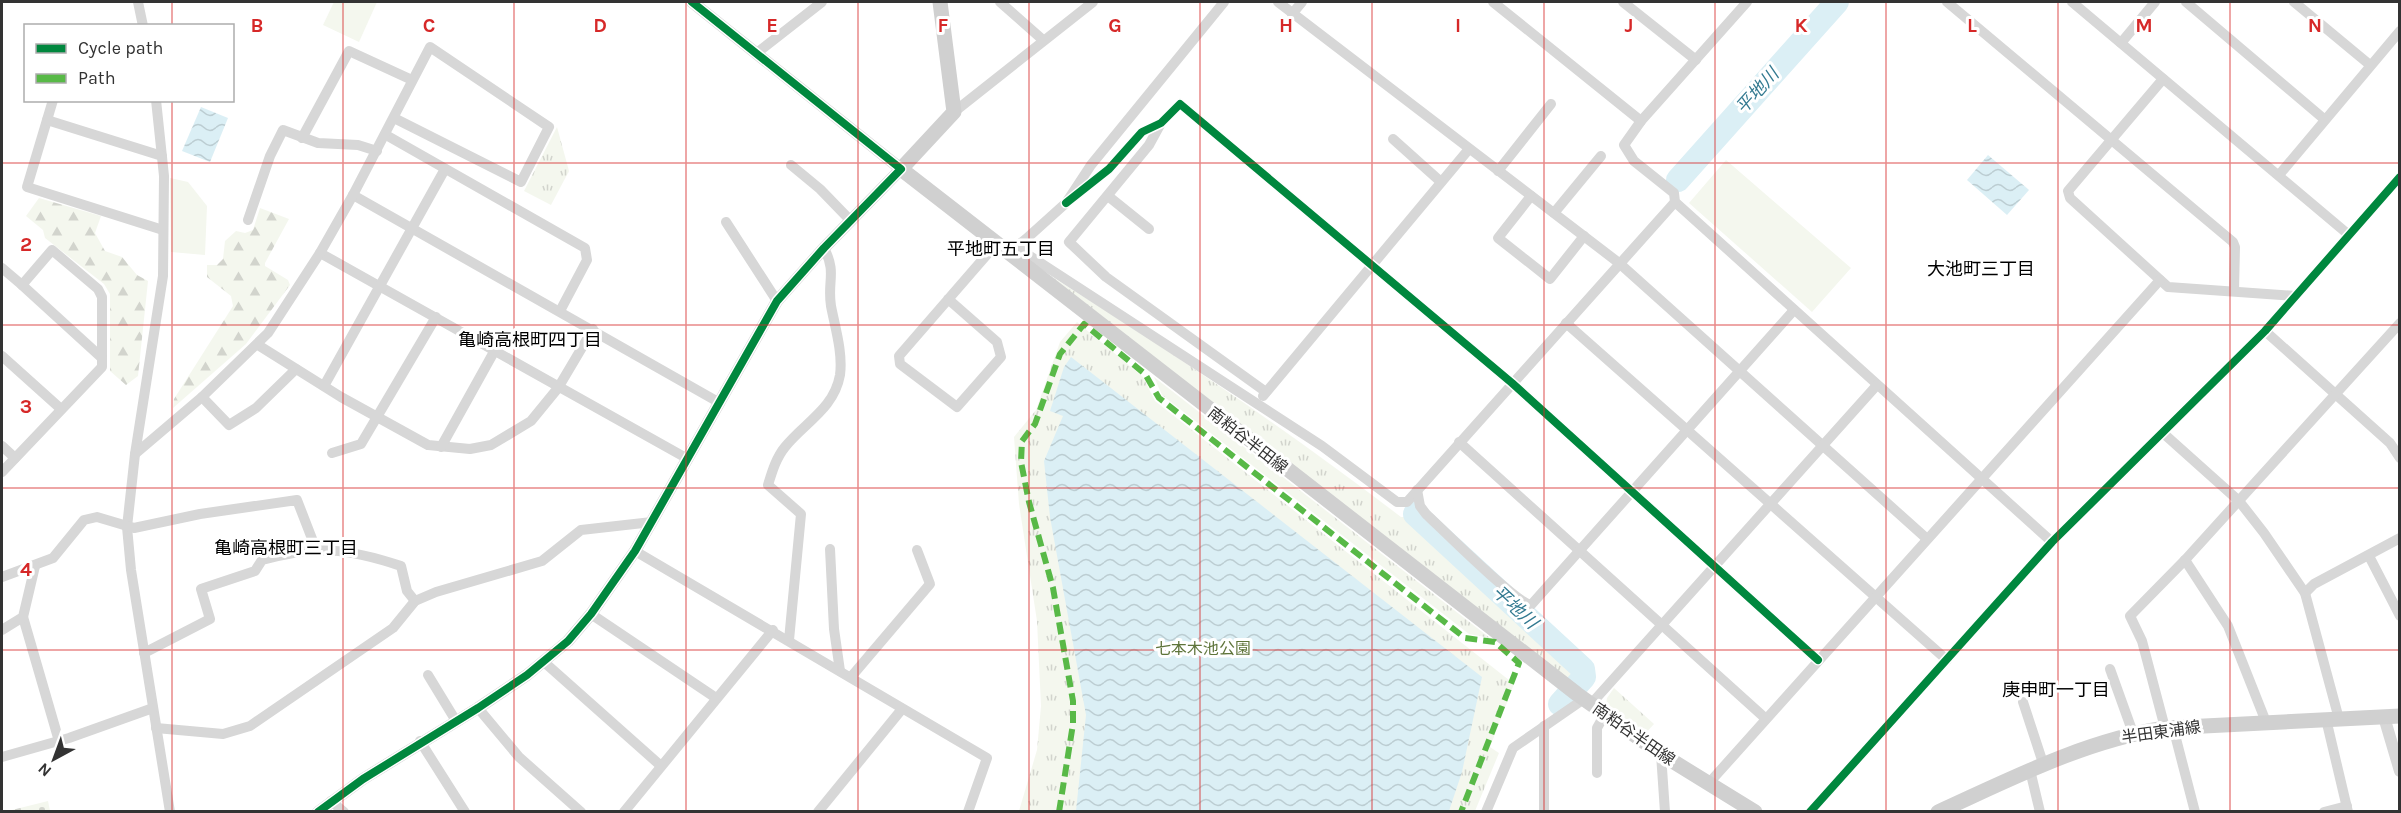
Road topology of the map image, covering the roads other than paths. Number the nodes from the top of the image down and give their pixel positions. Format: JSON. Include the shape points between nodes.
{"nodes":[{"id":1,"x":138,"y":2,"type":"edge"},
{"id":2,"x":692,"y":2,"type":"edge"},
{"id":3,"x":822,"y":2,"type":"edge"},
{"id":4,"x":940,"y":2,"type":"edge"},
{"id":5,"x":1000,"y":2,"type":"edge"},
{"id":6,"x":1092,"y":2,"type":"edge"},
{"id":7,"x":1224,"y":2,"type":"edge"},
{"id":8,"x":1278,"y":2,"type":"edge"},
{"id":9,"x":1302,"y":2,"type":"edge"},
{"id":10,"x":1493,"y":2,"type":"edge"},
{"id":11,"x":1623,"y":2,"type":"edge"},
{"id":12,"x":1748,"y":2,"type":"edge"},
{"id":13,"x":1947,"y":2,"type":"edge"},
{"id":14,"x":2072,"y":2,"type":"edge"},
{"id":15,"x":2155,"y":2,"type":"edge"},
{"id":16,"x":2186,"y":2,"type":"edge"},
{"id":17,"x":2294,"y":2,"type":"edge"},
{"id":18,"x":1292,"y":14,"type":"junction"},
{"id":19,"x":143,"y":24,"type":"edge"},
{"id":20,"x":2400,"y":31,"type":"edge"},
{"id":21,"x":1043,"y":40,"type":"junction"},
{"id":22,"x":2121,"y":43,"type":"junction"},
{"id":23,"x":758,"y":52,"type":"junction"},
{"id":24,"x":1696,"y":60,"type":"junction"},
{"id":25,"x":2370,"y":65,"type":"junction"},
{"id":26,"x":2163,"y":79,"type":"junction"},
{"id":27,"x":412,"y":80,"type":"junction"},
{"id":28,"x":52,"y":102,"type":"edge"},
{"id":29,"x":156,"y":102,"type":"edge"},
{"id":30,"x":1551,"y":104,"type":"dead end"},
{"id":31,"x":954,"y":112,"type":"junction"},
{"id":32,"x":394,"y":118,"type":"junction"},
{"id":33,"x":2324,"y":119,"type":"junction"},
{"id":34,"x":47,"y":120,"type":"junction"},
{"id":35,"x":1641,"y":121,"type":"junction"},
{"id":36,"x":1161,"y":123,"type":"junction"},
{"id":37,"x":386,"y":135,"type":"junction"},
{"id":38,"x":302,"y":138,"type":"junction"},
{"id":39,"x":1393,"y":139,"type":"dead end"},
{"id":40,"x":2112,"y":140,"type":"junction"},
{"id":41,"x":1469,"y":149,"type":"junction"},
{"id":42,"x":377,"y":151,"type":"junction"},
{"id":43,"x":162,"y":156,"type":"junction"},
{"id":44,"x":1601,"y":156,"type":"dead end"},
{"id":45,"x":791,"y":165,"type":"dead end"},
{"id":46,"x":445,"y":169,"type":"junction"},
{"id":47,"x":901,"y":169,"type":"junction"},
{"id":48,"x":1498,"y":171,"type":"junction"},
{"id":49,"x":2279,"y":175,"type":"junction"},
{"id":50,"x":2400,"y":177,"type":"edge"},
{"id":51,"x":1441,"y":182,"type":"junction"},
{"id":52,"x":353,"y":195,"type":"junction"},
{"id":53,"x":1108,"y":196,"type":"junction"},
{"id":54,"x":1531,"y":196,"type":"junction"},
{"id":55,"x":1676,"y":202,"type":"junction"},
{"id":56,"x":1066,"y":203,"type":"junction"},
{"id":57,"x":1554,"y":213,"type":"junction"},
{"id":58,"x":248,"y":220,"type":"dead end"},
{"id":59,"x":850,"y":220,"type":"junction"},
{"id":60,"x":726,"y":222,"type":"dead end"},
{"id":61,"x":414,"y":228,"type":"junction"},
{"id":62,"x":163,"y":230,"type":"junction"},
{"id":63,"x":1149,"y":230,"type":"dead end"},
{"id":64,"x":2349,"y":235,"type":"junction"},
{"id":65,"x":1584,"y":236,"type":"junction"},
{"id":66,"x":1005,"y":245,"type":"junction"},
{"id":67,"x":824,"y":248,"type":"junction"},
{"id":68,"x":320,"y":253,"type":"junction"},
{"id":69,"x":1619,"y":263,"type":"junction"},
{"id":70,"x":1373,"y":266,"type":"junction"},
{"id":71,"x":2,"y":268,"type":"edge"},
{"id":72,"x":2160,"y":280,"type":"junction"},
{"id":73,"x":22,"y":285,"type":"junction"},
{"id":74,"x":380,"y":286,"type":"junction"},
{"id":75,"x":2234,"y":291,"type":"junction"},
{"id":76,"x":2296,"y":296,"type":"junction"},
{"id":77,"x":948,"y":299,"type":"junction"},
{"id":78,"x":777,"y":301,"type":"junction"},
{"id":79,"x":1794,"y":310,"type":"junction"},
{"id":80,"x":560,"y":311,"type":"junction"},
{"id":81,"x":436,"y":317,"type":"junction"},
{"id":82,"x":1566,"y":323,"type":"junction"},
{"id":83,"x":2400,"y":323,"type":"edge"},
{"id":84,"x":593,"y":329,"type":"junction"},
{"id":85,"x":2265,"y":331,"type":"junction"},
{"id":86,"x":258,"y":345,"type":"junction"},
{"id":87,"x":495,"y":350,"type":"junction"},
{"id":88,"x":2,"y":356,"type":"edge"},
{"id":89,"x":102,"y":358,"type":"junction"},
{"id":90,"x":296,"y":369,"type":"junction"},
{"id":91,"x":1740,"y":372,"type":"junction"},
{"id":92,"x":1512,"y":383,"type":"junction"},
{"id":93,"x":1876,"y":385,"type":"junction"},
{"id":94,"x":324,"y":386,"type":"junction"},
{"id":95,"x":558,"y":388,"type":"junction"},
{"id":96,"x":1266,"y":392,"type":"junction"},
{"id":97,"x":2334,"y":393,"type":"junction"},
{"id":98,"x":202,"y":397,"type":"junction"},
{"id":99,"x":720,"y":403,"type":"junction"},
{"id":100,"x":1257,"y":404,"type":"junction"},
{"id":101,"x":61,"y":410,"type":"junction"},
{"id":102,"x":378,"y":418,"type":"junction"},
{"id":103,"x":1686,"y":430,"type":"junction"},
{"id":104,"x":2163,"y":434,"type":"junction"},
{"id":105,"x":1459,"y":442,"type":"junction"},
{"id":106,"x":2,"y":446,"type":"edge"},
{"id":107,"x":1822,"y":446,"type":"junction"},
{"id":108,"x":441,"y":447,"type":"junction"},
{"id":109,"x":332,"y":453,"type":"dead end"},
{"id":110,"x":135,"y":454,"type":"junction"},
{"id":111,"x":15,"y":458,"type":"junction"},
{"id":112,"x":2400,"y":458,"type":"edge"},
{"id":113,"x":688,"y":459,"type":"junction"},
{"id":114,"x":2,"y":472,"type":"edge"},
{"id":115,"x":1981,"y":477,"type":"junction"},
{"id":116,"x":1417,"y":490,"type":"junction"},
{"id":117,"x":1631,"y":491,"type":"junction"},
{"id":118,"x":2239,"y":501,"type":"junction"},
{"id":119,"x":1771,"y":504,"type":"junction"},
{"id":120,"x":652,"y":522,"type":"junction"},
{"id":121,"x":127,"y":527,"type":"junction"},
{"id":122,"x":1926,"y":538,"type":"junction"},
{"id":123,"x":2400,"y":538,"type":"edge"},
{"id":124,"x":2052,"y":542,"type":"junction"},
{"id":125,"x":316,"y":549,"type":"junction"},
{"id":126,"x":830,"y":549,"type":"dead end"},
{"id":127,"x":635,"y":550,"type":"junction"},
{"id":128,"x":917,"y":550,"type":"dead end"},
{"id":129,"x":1577,"y":551,"type":"junction"},
{"id":130,"x":2369,"y":556,"type":"junction"},
{"id":131,"x":2185,"y":560,"type":"junction"},
{"id":132,"x":35,"y":566,"type":"junction"},
{"id":133,"x":1715,"y":566,"type":"junction"},
{"id":134,"x":2,"y":577,"type":"edge"},
{"id":135,"x":2305,"y":593,"type":"junction"},
{"id":136,"x":1874,"y":596,"type":"junction"},
{"id":137,"x":415,"y":601,"type":"junction"},
{"id":138,"x":591,"y":614,"type":"junction"},
{"id":139,"x":2400,"y":616,"type":"edge"},
{"id":140,"x":24,"y":617,"type":"junction"},
{"id":141,"x":1661,"y":626,"type":"junction"},
{"id":142,"x":2,"y":630,"type":"edge"},
{"id":143,"x":773,"y":630,"type":"junction"},
{"id":144,"x":789,"y":640,"type":"junction"},
{"id":145,"x":144,"y":653,"type":"junction"},
{"id":146,"x":1818,"y":660,"type":"junction"},
{"id":147,"x":1947,"y":660,"type":"junction"},
{"id":148,"x":544,"y":662,"type":"junction"},
{"id":149,"x":2110,"y":669,"type":"dead end"},
{"id":150,"x":840,"y":670,"type":"junction"},
{"id":151,"x":428,"y":675,"type":"dead end"},
{"id":152,"x":850,"y":677,"type":"junction"},
{"id":153,"x":1580,"y":696,"type":"junction"},
{"id":154,"x":716,"y":698,"type":"junction"},
{"id":155,"x":2023,"y":702,"type":"dead end"},
{"id":156,"x":153,"y":708,"type":"junction"},
{"id":157,"x":478,"y":708,"type":"junction"},
{"id":158,"x":902,"y":709,"type":"junction"},
{"id":159,"x":1605,"y":714,"type":"junction"},
{"id":160,"x":2392,"y":717,"type":"edge"},
{"id":161,"x":1765,"y":718,"type":"junction"},
{"id":162,"x":2333,"y":719,"type":"junction"},
{"id":163,"x":456,"y":721,"type":"junction"},
{"id":164,"x":2266,"y":722,"type":"junction"},
{"id":165,"x":1544,"y":726,"type":"junction"},
{"id":166,"x":156,"y":728,"type":"junction"},
{"id":167,"x":2169,"y":728,"type":"junction"},
{"id":168,"x":2133,"y":733,"type":"junction"},
{"id":169,"x":59,"y":741,"type":"junction"},
{"id":170,"x":420,"y":741,"type":"junction"},
{"id":171,"x":1661,"y":754,"type":"junction"},
{"id":172,"x":2,"y":757,"type":"edge"},
{"id":173,"x":661,"y":766,"type":"junction"},
{"id":174,"x":2037,"y":767,"type":"junction"},
{"id":175,"x":2400,"y":771,"type":"edge"},
{"id":176,"x":1597,"y":772,"type":"dead end"},
{"id":177,"x":1708,"y":783,"type":"junction"},
{"id":178,"x":331,"y":801,"type":"junction"},
{"id":179,"x":2347,"y":809,"type":"edge"},
{"id":180,"x":170,"y":812,"type":"edge"},
{"id":181,"x":318,"y":812,"type":"edge"},
{"id":182,"x":344,"y":812,"type":"edge"},
{"id":183,"x":465,"y":812,"type":"edge"},
{"id":184,"x":581,"y":812,"type":"edge"},
{"id":185,"x":624,"y":812,"type":"edge"},
{"id":186,"x":818,"y":812,"type":"edge"},
{"id":187,"x":968,"y":812,"type":"edge"},
{"id":188,"x":1486,"y":812,"type":"edge"},
{"id":189,"x":1544,"y":812,"type":"edge"},
{"id":190,"x":1665,"y":812,"type":"edge"},
{"id":191,"x":1755,"y":812,"type":"edge"},
{"id":192,"x":1810,"y":812,"type":"edge"},
{"id":193,"x":1938,"y":812,"type":"edge"},
{"id":194,"x":2040,"y":812,"type":"edge"},
{"id":195,"x":2195,"y":812,"type":"edge"},
{"id":196,"x":2324,"y":812,"type":"edge"}],
"edges":[{"from":1,"to":19,"type":"street"},
{"from":2,"to":23,"type":"street"},
{"from":3,"to":23,"type":"street"},
{"from":4,"to":31,"type":"main road"},
{"from":5,"to":21,"type":"street"},
{"from":6,"to":21,"type":"street"},
{"from":7,"to":56,"type":"street","via":[[1091,165]]},
{"from":8,"to":18,"type":"street"},
{"from":9,"to":18,"type":"street"},
{"from":10,"to":35,"type":"street"},
{"from":11,"to":24,"type":"street"},
{"from":12,"to":24,"type":"street"},
{"from":13,"to":40,"type":"street"},
{"from":14,"to":22,"type":"street"},
{"from":15,"to":22,"type":"street"},
{"from":16,"to":33,"type":"street"},
{"from":17,"to":25,"type":"street"},
{"from":18,"to":41,"type":"street"},
{"from":20,"to":25,"type":"street"},
{"from":21,"to":31,"type":"street"},
{"from":22,"to":26,"type":"street"},
{"from":23,"to":47,"type":"street"},
{"from":24,"to":35,"type":"street"},
{"from":25,"to":33,"type":"street"},
{"from":26,"to":40,"type":"street"},
{"from":26,"to":49,"type":"street"},
{"from":27,"to":32,"type":"street"},
{"from":27,"to":32,"type":"street","via":[[430,47],[549,127],[521,182]]},
{"from":27,"to":38,"type":"street","via":[[349,51]]},
{"from":28,"to":34,"type":"street"},
{"from":29,"to":43,"type":"street"},
{"from":30,"to":48,"type":"street"},
{"from":31,"to":47,"type":"main road"},
{"from":32,"to":37,"type":"street"},
{"from":33,"to":49,"type":"street"},
{"from":34,"to":43,"type":"street"},
{"from":34,"to":62,"type":"street","via":[[27,187]]},
{"from":35,"to":55,"type":"street","via":[[1624,145],[1634,161],[1674,193]]},
{"from":36,"to":53,"type":"street","via":[[1149,145]]},
{"from":36,"to":56,"type":"street","via":[[1143,132],[1108,169]]},
{"from":36,"to":70,"type":"street","via":[[1180,104]]},
{"from":37,"to":42,"type":"street"},
{"from":37,"to":46,"type":"street"},
{"from":38,"to":42,"type":"street"},
{"from":38,"to":58,"type":"street","via":[[283,130]]},
{"from":39,"to":51,"type":"street"},
{"from":40,"to":72,"type":"street","via":[[2068,191],[2070,198]]},
{"from":40,"to":75,"type":"street","via":[[2233,242]]},
{"from":41,"to":48,"type":"street"},
{"from":41,"to":51,"type":"street"},
{"from":42,"to":52,"type":"street"},
{"from":43,"to":62,"type":"street"},
{"from":44,"to":57,"type":"street"},
{"from":45,"to":59,"type":"street"},
{"from":46,"to":61,"type":"street"},
{"from":46,"to":80,"type":"street","via":[[585,249],[587,260]]},
{"from":47,"to":59,"type":"street"},
{"from":47,"to":66,"type":"main road","name":"南粕谷半田線"},
{"from":48,"to":54,"type":"street"},
{"from":49,"to":64,"type":"street"},
{"from":50,"to":64,"type":"street"},
{"from":51,"to":70,"type":"street"},
{"from":52,"to":61,"type":"street"},
{"from":52,"to":68,"type":"street"},
{"from":53,"to":63,"type":"street"},
{"from":53,"to":96,"type":"street","via":[[1069,242],[1106,277]]},
{"from":54,"to":57,"type":"street"},
{"from":54,"to":65,"type":"street","via":[[1498,238],[1550,279]]},
{"from":55,"to":69,"type":"street"},
{"from":55,"to":79,"type":"street"},
{"from":56,"to":66,"type":"street","via":[[1048,221]]},
{"from":57,"to":65,"type":"street"},
{"from":59,"to":67,"type":"street"},
{"from":60,"to":78,"type":"street"},
{"from":61,"to":74,"type":"street"},
{"from":61,"to":80,"type":"street"},
{"from":62,"to":110,"type":"street","via":[[163,276]]},
{"from":64,"to":76,"type":"street"},
{"from":65,"to":69,"type":"street"},
{"from":66,"to":77,"type":"street"},
{"from":66,"to":100,"type":"street"},
{"from":66,"to":153,"type":"main road","name":"南粕谷半田線","via":[[1247,440]]},
{"from":67,"to":78,"type":"street"},
{"from":67,"to":144,"type":"street","via":[[832,263],[830,294],[840,376],[822,412],[784,448],[768,485],[801,514]]},
{"from":68,"to":74,"type":"street"},
{"from":68,"to":86,"type":"street"},
{"from":69,"to":82,"type":"street"},
{"from":69,"to":91,"type":"street"},
{"from":70,"to":92,"type":"street"},
{"from":70,"to":96,"type":"street"},
{"from":71,"to":73,"type":"street"},
{"from":72,"to":75,"type":"street","via":[[2168,287]]},
{"from":72,"to":115,"type":"street"},
{"from":73,"to":89,"type":"street"},
{"from":73,"to":89,"type":"street","via":[[52,250],[98,289],[102,297]]},
{"from":74,"to":81,"type":"street"},
{"from":74,"to":94,"type":"street"},
{"from":75,"to":76,"type":"street"},
{"from":76,"to":85,"type":"street"},
{"from":77,"to":77,"type":"street","via":[[899,356],[900,364],[957,407],[1001,357],[997,342]]},
{"from":78,"to":99,"type":"street"},
{"from":79,"to":91,"type":"street"},
{"from":79,"to":93,"type":"street"},
{"from":80,"to":84,"type":"street"},
{"from":81,"to":87,"type":"street"},
{"from":81,"to":102,"type":"street"},
{"from":82,"to":92,"type":"street"},
{"from":82,"to":103,"type":"street"},
{"from":83,"to":97,"type":"street"},
{"from":84,"to":95,"type":"street"},
{"from":84,"to":99,"type":"street"},
{"from":85,"to":97,"type":"street"},
{"from":85,"to":104,"type":"street"},
{"from":86,"to":90,"type":"street"},
{"from":86,"to":98,"type":"street"},
{"from":87,"to":95,"type":"street"},
{"from":87,"to":108,"type":"street"},
{"from":88,"to":101,"type":"street"},
{"from":89,"to":101,"type":"street","via":[[102,368]]},
{"from":90,"to":94,"type":"street"},
{"from":90,"to":98,"type":"street","via":[[256,408],[229,425]]},
{"from":91,"to":103,"type":"street"},
{"from":91,"to":107,"type":"street"},
{"from":92,"to":105,"type":"street"},
{"from":92,"to":117,"type":"street"},
{"from":93,"to":107,"type":"street"},
{"from":93,"to":115,"type":"street"},
{"from":94,"to":102,"type":"street"},
{"from":95,"to":108,"type":"street","via":[[531,421],[512,435],[470,449]]},
{"from":95,"to":113,"type":"street"},
{"from":96,"to":100,"type":"street"},
{"from":97,"to":112,"type":"street","via":[[2390,443]]},
{"from":97,"to":118,"type":"street"},
{"from":98,"to":110,"type":"street"},
{"from":99,"to":113,"type":"street"},
{"from":100,"to":116,"type":"street","via":[[1402,502]]},
{"from":101,"to":111,"type":"street"},
{"from":102,"to":108,"type":"street","via":[[428,445]]},
{"from":102,"to":109,"type":"street","via":[[362,444]]},
{"from":103,"to":117,"type":"street"},
{"from":103,"to":119,"type":"street"},
{"from":104,"to":118,"type":"street"},
{"from":104,"to":124,"type":"street"},
{"from":105,"to":116,"type":"street"},
{"from":105,"to":129,"type":"street"},
{"from":106,"to":111,"type":"street"},
{"from":107,"to":119,"type":"street"},
{"from":107,"to":122,"type":"street"},
{"from":110,"to":121,"type":"street"},
{"from":111,"to":114,"type":"street"},
{"from":113,"to":120,"type":"street"},
{"from":115,"to":122,"type":"street"},
{"from":115,"to":124,"type":"street"},
{"from":116,"to":129,"type":"street","via":[[1419,506],[1426,514],[1526,604],[1531,605]]},
{"from":117,"to":129,"type":"street"},
{"from":117,"to":133,"type":"street"},
{"from":118,"to":131,"type":"street"},
{"from":118,"to":135,"type":"street"},
{"from":119,"to":133,"type":"street"},
{"from":119,"to":136,"type":"street"},
{"from":120,"to":127,"type":"street"},
{"from":120,"to":137,"type":"street","via":[[581,530],[542,561]]},
{"from":121,"to":125,"type":"street","via":[[297,500]]},
{"from":121,"to":132,"type":"street","via":[[97,517],[84,520],[53,558]]},
{"from":121,"to":145,"type":"street"},
{"from":122,"to":136,"type":"street"},
{"from":123,"to":130,"type":"street"},
{"from":124,"to":147,"type":"street"},
{"from":125,"to":137,"type":"street","via":[[370,556],[400,566],[407,591]]},
{"from":125,"to":145,"type":"street","via":[[262,560],[255,571],[201,589],[210,619]]},
{"from":126,"to":150,"type":"street"},
{"from":127,"to":138,"type":"street"},
{"from":127,"to":143,"type":"street"},
{"from":128,"to":152,"type":"street","via":[[930,584]]},
{"from":129,"to":141,"type":"street"},
{"from":130,"to":135,"type":"street","via":[[2314,584]]},
{"from":130,"to":139,"type":"street"},
{"from":131,"to":164,"type":"street","via":[[2228,626]]},
{"from":131,"to":167,"type":"street","via":[[2130,616],[2142,641]]},
{"from":132,"to":134,"type":"street"},
{"from":132,"to":140,"type":"street"},
{"from":133,"to":141,"type":"street"},
{"from":133,"to":146,"type":"street"},
{"from":135,"to":162,"type":"street"},
{"from":136,"to":146,"type":"street"},
{"from":136,"to":147,"type":"street"},
{"from":137,"to":166,"type":"street","via":[[393,628],[250,726],[224,734]]},
{"from":138,"to":148,"type":"street"},
{"from":138,"to":154,"type":"street"},
{"from":140,"to":142,"type":"street"},
{"from":140,"to":169,"type":"street"},
{"from":141,"to":153,"type":"street"},
{"from":141,"to":161,"type":"street"},
{"from":143,"to":144,"type":"street"},
{"from":143,"to":154,"type":"street"},
{"from":144,"to":150,"type":"street"},
{"from":145,"to":156,"type":"street"},
{"from":146,"to":161,"type":"street"},
{"from":147,"to":192,"type":"street"},
{"from":148,"to":157,"type":"street"},
{"from":148,"to":173,"type":"street"},
{"from":149,"to":168,"type":"street"},
{"from":150,"to":152,"type":"street"},
{"from":151,"to":163,"type":"street"},
{"from":152,"to":158,"type":"street"},
{"from":153,"to":159,"type":"main road","name":"南粕谷半田線"},
{"from":153,"to":165,"type":"street"},
{"from":154,"to":173,"type":"street"},
{"from":155,"to":174,"type":"street"},
{"from":156,"to":166,"type":"street"},
{"from":156,"to":169,"type":"street"},
{"from":157,"to":163,"type":"street"},
{"from":157,"to":184,"type":"street","via":[[519,757]]},
{"from":158,"to":186,"type":"street"},
{"from":158,"to":187,"type":"street","via":[[987,758]]},
{"from":159,"to":171,"type":"main road","name":"南粕谷半田線"},
{"from":159,"to":176,"type":"street","via":[[1597,728]]},
{"from":160,"to":162,"type":"main road","name":"半田東浦線"},
{"from":160,"to":175,"type":"street"},
{"from":161,"to":177,"type":"street"},
{"from":162,"to":164,"type":"main road","name":"半田東浦線"},
{"from":162,"to":179,"type":"street"},
{"from":163,"to":170,"type":"street"},
{"from":164,"to":167,"type":"main road","name":"半田東浦線"},
{"from":165,"to":188,"type":"street","via":[[1513,748]]},
{"from":165,"to":189,"type":"street"},
{"from":166,"to":180,"type":"street"},
{"from":167,"to":168,"type":"main road","name":"半田東浦線"},
{"from":167,"to":195,"type":"street"},
{"from":168,"to":174,"type":"main road","name":"半田東浦線"},
{"from":169,"to":172,"type":"street"},
{"from":170,"to":178,"type":"street"},
{"from":170,"to":183,"type":"street"},
{"from":171,"to":177,"type":"main road","name":"南粕谷半田線"},
{"from":171,"to":190,"type":"street"},
{"from":173,"to":185,"type":"street"},
{"from":174,"to":193,"type":"main road","name":"半田東浦線"},
{"from":174,"to":194,"type":"street"},
{"from":177,"to":191,"type":"main road","name":"南粕谷半田線"},
{"from":178,"to":181,"type":"street"},
{"from":178,"to":182,"type":"street"},
{"from":179,"to":196,"type":"street"}]}
